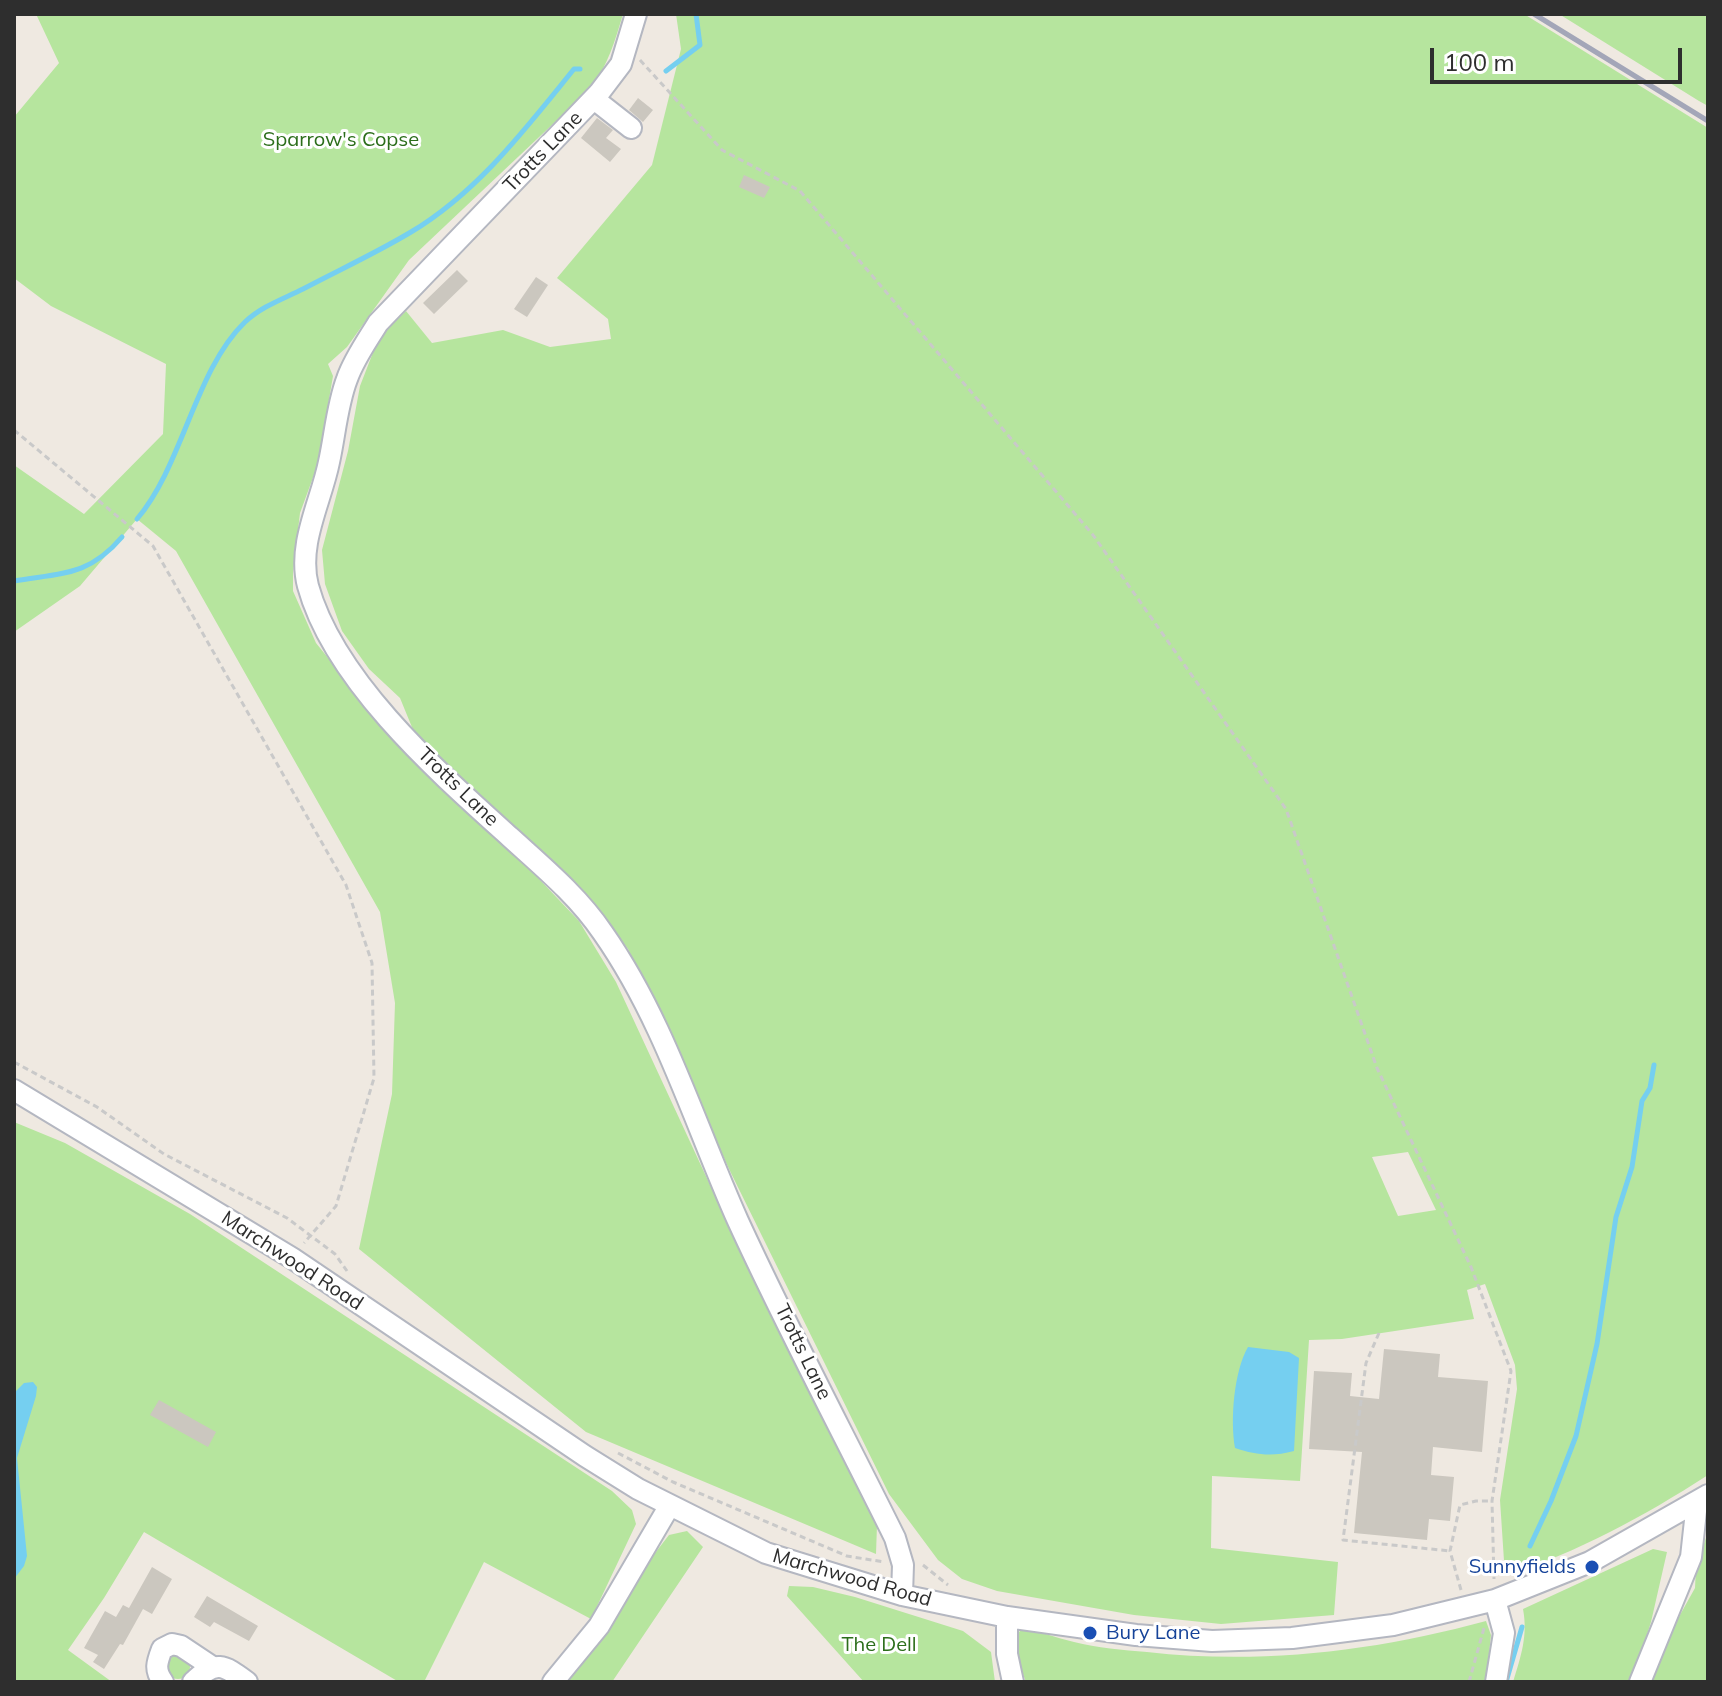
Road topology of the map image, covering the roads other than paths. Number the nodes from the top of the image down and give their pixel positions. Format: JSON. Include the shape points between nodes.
{"nodes":[{"id":1,"x":636,"y":14,"type":"edge"},
{"id":2,"x":594,"y":99,"type":"junction"},
{"id":3,"x":631,"y":128,"type":"dead end"},
{"id":4,"x":14,"y":1090,"type":"edge"},
{"id":5,"x":1702,"y":1498,"type":"edge"},
{"id":6,"x":670,"y":1505,"type":"junction"},
{"id":7,"x":902,"y":1595,"type":"junction"},
{"id":8,"x":1495,"y":1600,"type":"junction"},
{"id":9,"x":1007,"y":1617,"type":"junction"},
{"id":10,"x":211,"y":1666,"type":"junction"},
{"id":11,"x":163,"y":1682,"type":"edge"},
{"id":12,"x":193,"y":1682,"type":"edge"},
{"id":13,"x":247,"y":1682,"type":"edge"},
{"id":14,"x":553,"y":1682,"type":"edge"},
{"id":15,"x":1013,"y":1682,"type":"edge"},
{"id":16,"x":1496,"y":1682,"type":"edge"},
{"id":17,"x":1640,"y":1682,"type":"edge"}],
"edges":[{"from":1,"to":2,"type":"street","name":"Trotts Lane","via":[[621,64]]},
{"from":2,"to":3,"type":"street"},
{"from":2,"to":7,"type":"street","name":"Trotts Lane","via":[[378,323],[356,359],[311,519],[307,583],[319,617],[352,673],[459,791],[589,913],[636,987],[738,1222],[895,1538],[903,1565]]},
{"from":4,"to":6,"type":"street","name":"Marchwood Road","via":[[292,1258],[585,1456]]},
{"from":5,"to":8,"type":"street","name":"Marchwood Road","via":[[1590,1562]]},
{"from":5,"to":17,"type":"street","via":[[1691,1557]]},
{"from":6,"to":7,"type":"street","name":"Marchwood Road","via":[[766,1553]]},
{"from":6,"to":14,"type":"street","via":[[599,1626]]},
{"from":7,"to":9,"type":"street","name":"Marchwood Road"},
{"from":8,"to":9,"type":"street","name":"Marchwood Road","via":[[1393,1625],[1292,1638],[1212,1641]]},
{"from":8,"to":16,"type":"street","via":[[1504,1633]]},
{"from":9,"to":15,"type":"street"},
{"from":10,"to":11,"type":"street","via":[[172,1644],[162,1649],[157,1661]]},
{"from":10,"to":12,"type":"street"},
{"from":10,"to":13,"type":"street","via":[[222,1665]]}]}
